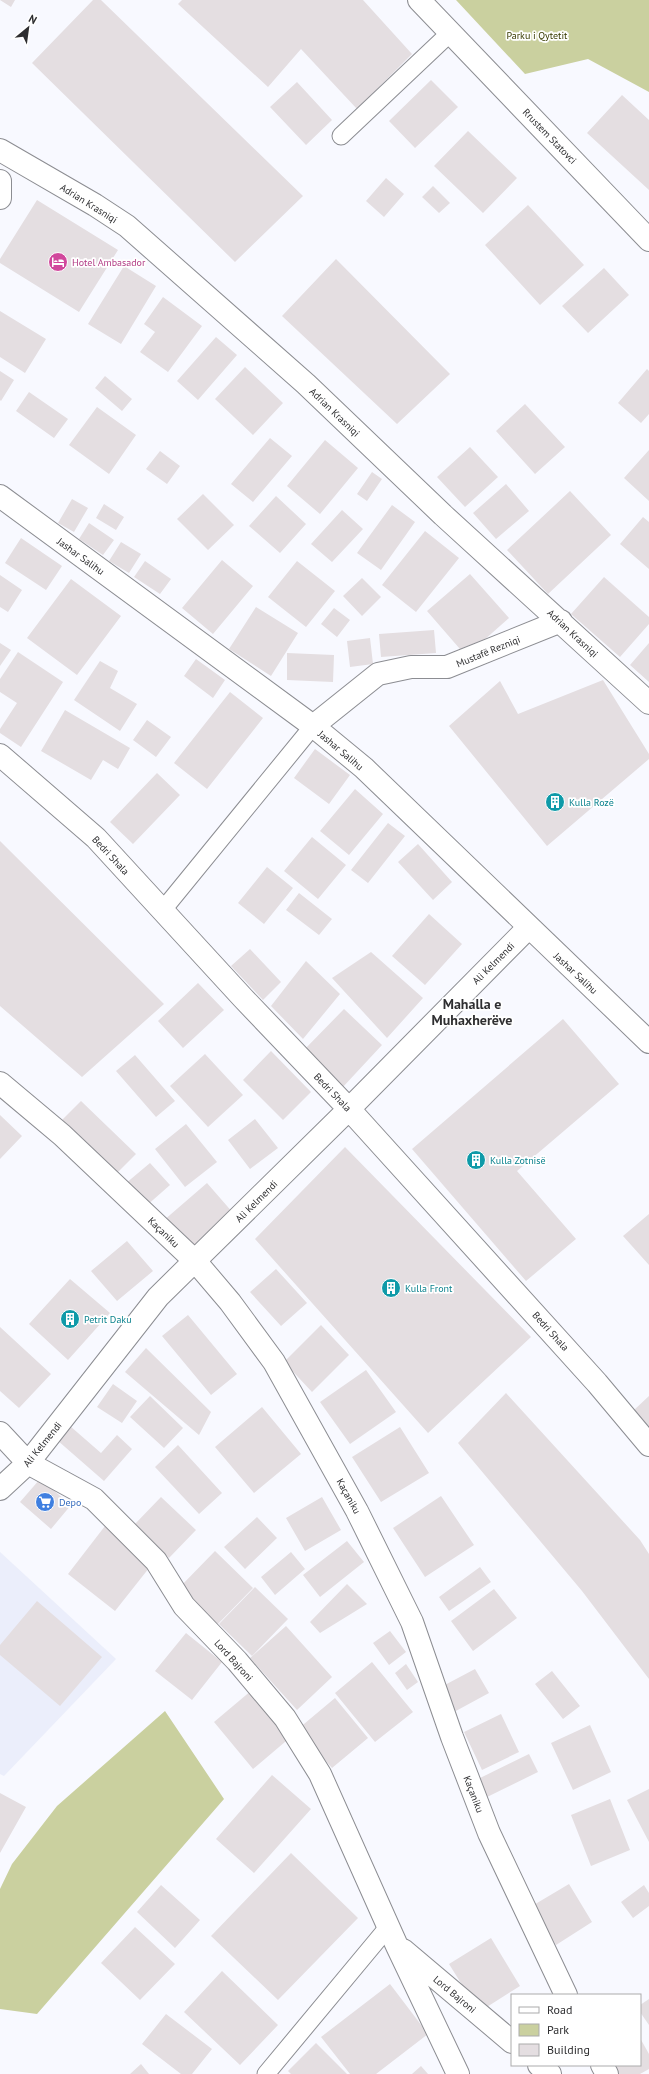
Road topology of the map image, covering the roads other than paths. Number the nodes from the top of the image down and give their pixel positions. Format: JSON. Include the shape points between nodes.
{"nodes":[{"id":1,"x":419,"y":0,"type":"edge"},
{"id":2,"x":450,"y":33,"type":"junction"},
{"id":3,"x":341,"y":136,"type":"dead end"},
{"id":4,"x":0,"y":150,"type":"edge"},
{"id":5,"x":0,"y":181,"type":"edge"},
{"id":6,"x":0,"y":198,"type":"edge"},
{"id":7,"x":649,"y":240,"type":"edge"},
{"id":8,"x":0,"y":496,"type":"edge"},
{"id":9,"x":561,"y":621,"type":"junction"},
{"id":10,"x":649,"y":703,"type":"edge"},
{"id":11,"x":313,"y":726,"type":"junction"},
{"id":12,"x":0,"y":755,"type":"edge"},
{"id":13,"x":162,"y":911,"type":"junction"},
{"id":14,"x":528,"y":928,"type":"junction"},
{"id":15,"x":649,"y":1042,"type":"edge"},
{"id":16,"x":0,"y":1083,"type":"edge"},
{"id":17,"x":349,"y":1109,"type":"junction"},
{"id":18,"x":196,"y":1262,"type":"junction"},
{"id":19,"x":0,"y":1433,"type":"edge"},
{"id":20,"x":649,"y":1445,"type":"edge"},
{"id":21,"x":28,"y":1463,"type":"junction"},
{"id":22,"x":0,"y":1489,"type":"edge"},
{"id":23,"x":389,"y":1926,"type":"junction"},
{"id":24,"x":397,"y":1946,"type":"junction"},
{"id":25,"x":566,"y":1994,"type":"edge"},
{"id":26,"x":511,"y":2041,"type":"edge"},
{"id":27,"x":541,"y":2066,"type":"edge"},
{"id":28,"x":266,"y":2074,"type":"edge"},
{"id":29,"x":458,"y":2074,"type":"edge"},
{"id":30,"x":550,"y":2074,"type":"edge"}],
"edges":[{"from":1,"to":2,"type":"street","name":"Rrustem Statovci"},
{"from":2,"to":3,"type":"lane"},
{"from":2,"to":7,"type":"street","name":"Rrustem Statovci"},
{"from":4,"to":9,"type":"street","name":"Adrian Krasniqi","via":[[127,226],[306,384],[443,515]]},
{"from":5,"to":6,"type":"street"},
{"from":8,"to":11,"type":"street","name":"Jashar Salihu"},
{"from":9,"to":10,"type":"street","name":"Adrian Krasniqi"},
{"from":9,"to":11,"type":"street","name":"Mustafë Rezniqi","via":[[447,667],[411,667],[378,674]]},
{"from":11,"to":13,"type":"lane"},
{"from":11,"to":14,"type":"street","name":"Jashar Salihu","via":[[364,768]]},
{"from":12,"to":13,"type":"street","name":"Bedri Shala","via":[[96,838]]},
{"from":13,"to":17,"type":"street","name":"Bedri Shala"},
{"from":14,"to":15,"type":"street","name":"Jashar Salihu"},
{"from":14,"to":17,"type":"street","name":"Ali Kelmendi"},
{"from":16,"to":18,"type":"street","name":"Kaçaniku","via":[[62,1135]]},
{"from":17,"to":18,"type":"street","name":"Ali Kelmendi"},
{"from":17,"to":20,"type":"street","name":"Bedri Shala","via":[[597,1383]]},
{"from":18,"to":21,"type":"street","name":"Ali Kelmendi","via":[[158,1297]]},
{"from":18,"to":25,"type":"street","name":"Kaçaniku","via":[[230,1302],[274,1362],[357,1511],[412,1622],[489,1833]]},
{"from":19,"to":21,"type":"street","name":"Lord Bajroni"},
{"from":21,"to":22,"type":"street","name":"Ali Kelmendi"},
{"from":21,"to":23,"type":"street","name":"Lord Bajroni","via":[[94,1499],[156,1561],[184,1606],[237,1661],[284,1718],[320,1774]]},
{"from":23,"to":24,"type":"street","name":"Lord Bajroni"},
{"from":23,"to":28,"type":"lane"},
{"from":24,"to":26,"type":"street","name":"Lord Bajroni"},
{"from":24,"to":29,"type":"street","name":"Lord Bajroni"},
{"from":27,"to":30,"type":"street"}]}
